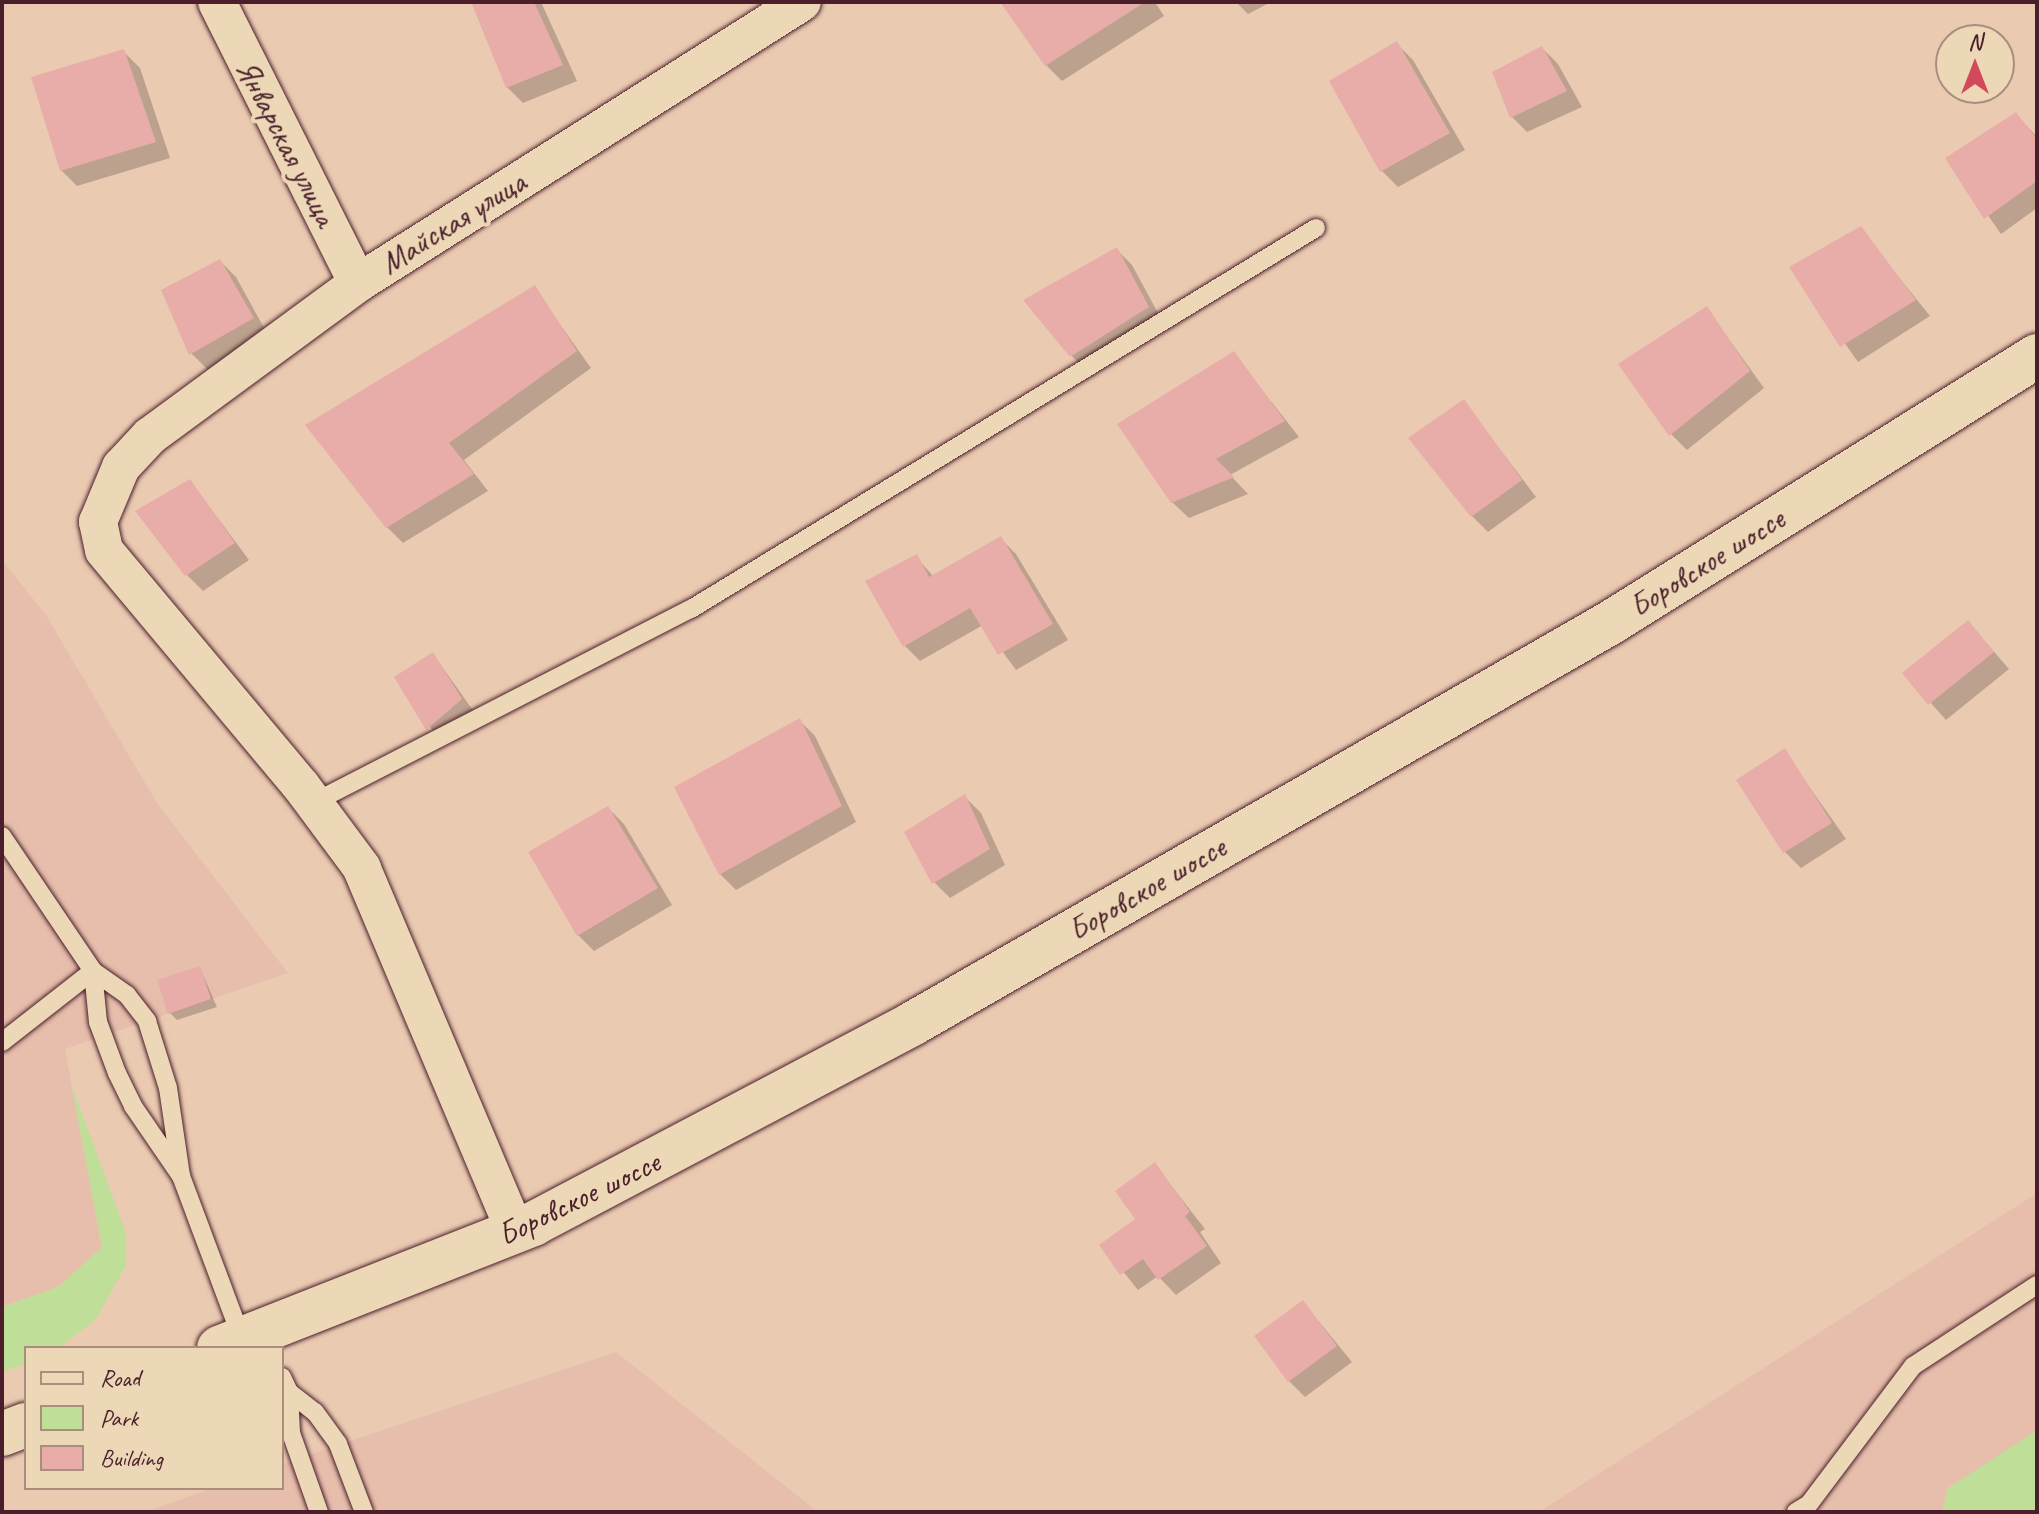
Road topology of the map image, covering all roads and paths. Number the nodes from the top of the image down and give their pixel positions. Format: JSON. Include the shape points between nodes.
{"nodes":[{"id":1,"x":217,"y":2,"type":"edge"},
{"id":2,"x":802,"y":2,"type":"edge"},
{"id":3,"x":1316,"y":228,"type":"dead end"},
{"id":4,"x":358,"y":283,"type":"junction"},
{"id":5,"x":2037,"y":356,"type":"edge"},
{"id":6,"x":313,"y":803,"type":"junction"},
{"id":7,"x":2,"y":836,"type":"edge"},
{"id":8,"x":93,"y":971,"type":"junction"},
{"id":9,"x":2,"y":1042,"type":"edge"},
{"id":10,"x":181,"y":1176,"type":"junction"},
{"id":11,"x":515,"y":1231,"type":"junction"},
{"id":12,"x":2037,"y":1285,"type":"edge"},
{"id":13,"x":248,"y":1342,"type":"edge"},
{"id":14,"x":286,"y":1385,"type":"edge"},
{"id":15,"x":24,"y":1426,"type":"edge"},
{"id":16,"x":2,"y":1434,"type":"edge"},
{"id":17,"x":1807,"y":1509,"type":"edge"},
{"id":18,"x":319,"y":1512,"type":"edge"},
{"id":19,"x":364,"y":1512,"type":"edge"}],
"edges":[{"from":1,"to":4,"type":"street","name":"Январская улица"},
{"from":2,"to":4,"type":"street","name":"Майская улица"},
{"from":3,"to":6,"type":"lane","via":[[691,609]]},
{"from":4,"to":6,"type":"street","name":"Майская улица","via":[[150,436],[121,467],[98,522],[104,550]]},
{"from":5,"to":11,"type":"main road","name":"Боровское шоссе","via":[[1583,639],[912,1024],[616,1184]]},
{"from":6,"to":11,"type":"street","via":[[362,868]]},
{"from":7,"to":8,"type":"lane"},
{"from":8,"to":9,"type":"lane"},
{"from":8,"to":10,"type":"lane","via":[[94,1008],[117,1073]]},
{"from":8,"to":10,"type":"lane","via":[[127,995],[147,1021],[168,1088]]},
{"from":10,"to":13,"type":"lane"},
{"from":11,"to":13,"type":"main road","name":"Боровское шоссе"},
{"from":12,"to":17,"type":"lane","via":[[1913,1366]]},
{"from":14,"to":18,"type":"lane","via":[[291,1433]]},
{"from":14,"to":19,"type":"lane","via":[[338,1444]]},
{"from":15,"to":16,"type":"main road"}]}
